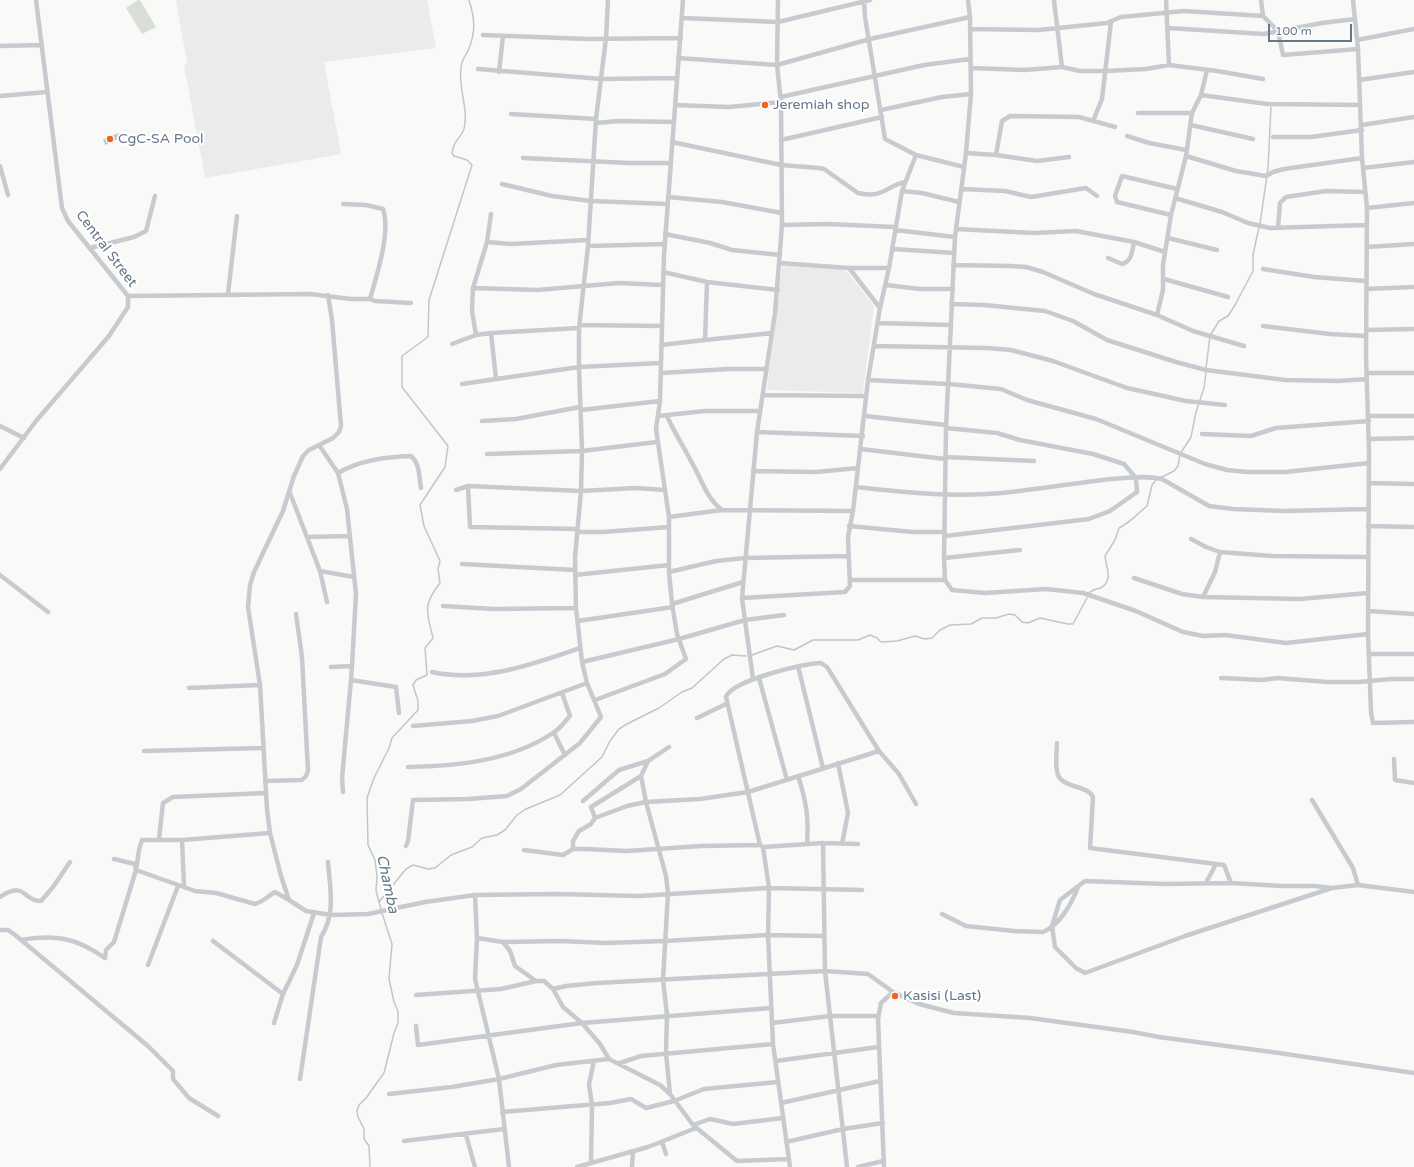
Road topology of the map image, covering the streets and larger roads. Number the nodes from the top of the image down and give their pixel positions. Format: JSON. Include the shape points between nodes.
{"nodes":[{"id":1,"x":36,"y":0,"type":"edge"},
{"id":2,"x":608,"y":0,"type":"edge"},
{"id":3,"x":683,"y":0,"type":"edge"},
{"id":4,"x":778,"y":0,"type":"edge"},
{"id":5,"x":870,"y":0,"type":"edge"},
{"id":6,"x":968,"y":0,"type":"edge"},
{"id":7,"x":1054,"y":0,"type":"edge"},
{"id":8,"x":1166,"y":0,"type":"edge"},
{"id":9,"x":1261,"y":0,"type":"edge"},
{"id":10,"x":1354,"y":0,"type":"edge"},
{"id":11,"x":864,"y":1,"type":"edge"},
{"id":12,"x":1167,"y":12,"type":"junction"},
{"id":13,"x":1263,"y":16,"type":"junction"},
{"id":14,"x":970,"y":17,"type":"junction"},
{"id":15,"x":682,"y":18,"type":"junction"},
{"id":16,"x":1355,"y":19,"type":"junction"},
{"id":17,"x":778,"y":22,"type":"junction"},
{"id":18,"x":1111,"y":22,"type":"junction"},
{"id":19,"x":1058,"y":28,"type":"junction"},
{"id":20,"x":1168,"y":28,"type":"junction"},
{"id":21,"x":970,"y":29,"type":"junction"},
{"id":22,"x":1414,"y":29,"type":"edge"},
{"id":23,"x":1278,"y":31,"type":"junction"},
{"id":24,"x":483,"y":35,"type":"dead end"},
{"id":25,"x":503,"y":36,"type":"junction"},
{"id":26,"x":606,"y":38,"type":"junction"},
{"id":27,"x":681,"y":38,"type":"junction"},
{"id":28,"x":870,"y":40,"type":"junction"},
{"id":29,"x":1357,"y":40,"type":"junction"},
{"id":30,"x":42,"y":45,"type":"junction"},
{"id":31,"x":0,"y":46,"type":"edge"},
{"id":32,"x":1358,"y":48,"type":"junction"},
{"id":33,"x":678,"y":58,"type":"junction"},
{"id":34,"x":970,"y":59,"type":"junction"},
{"id":35,"x":778,"y":65,"type":"junction"},
{"id":36,"x":1169,"y":65,"type":"junction"},
{"id":37,"x":1062,"y":67,"type":"junction"},
{"id":38,"x":971,"y":68,"type":"junction"},
{"id":39,"x":478,"y":69,"type":"dead end"},
{"id":40,"x":1207,"y":70,"type":"junction"},
{"id":41,"x":1106,"y":71,"type":"junction"},
{"id":42,"x":499,"y":72,"type":"junction"},
{"id":43,"x":1414,"y":72,"type":"edge"},
{"id":44,"x":875,"y":76,"type":"junction"},
{"id":45,"x":677,"y":78,"type":"junction"},
{"id":46,"x":602,"y":79,"type":"junction"},
{"id":47,"x":1263,"y":79,"type":"dead end"},
{"id":48,"x":1359,"y":80,"type":"junction"},
{"id":49,"x":48,"y":92,"type":"junction"},
{"id":50,"x":971,"y":94,"type":"junction"},
{"id":51,"x":1201,"y":95,"type":"junction"},
{"id":52,"x":0,"y":96,"type":"edge"},
{"id":53,"x":781,"y":100,"type":"junction"},
{"id":54,"x":1360,"y":104,"type":"junction"},
{"id":55,"x":675,"y":105,"type":"junction"},
{"id":56,"x":881,"y":110,"type":"junction"},
{"id":57,"x":1138,"y":113,"type":"dead end"},
{"id":58,"x":1192,"y":113,"type":"junction"},
{"id":59,"x":511,"y":114,"type":"dead end"},
{"id":60,"x":882,"y":117,"type":"junction"},
{"id":61,"x":1414,"y":117,"type":"edge"},
{"id":62,"x":596,"y":121,"type":"junction"},
{"id":63,"x":1093,"y":121,"type":"junction"},
{"id":64,"x":674,"y":122,"type":"junction"},
{"id":65,"x":1191,"y":125,"type":"junction"},
{"id":66,"x":1115,"y":127,"type":"dead end"},
{"id":67,"x":1362,"y":127,"type":"junction"},
{"id":68,"x":1127,"y":136,"type":"dead end"},
{"id":69,"x":1273,"y":137,"type":"dead end"},
{"id":70,"x":1253,"y":139,"type":"dead end"},
{"id":71,"x":781,"y":140,"type":"junction"},
{"id":72,"x":672,"y":142,"type":"junction"},
{"id":73,"x":1186,"y":150,"type":"junction"},
{"id":74,"x":966,"y":153,"type":"junction"},
{"id":75,"x":916,"y":155,"type":"junction"},
{"id":76,"x":996,"y":155,"type":"junction"},
{"id":77,"x":1186,"y":156,"type":"junction"},
{"id":78,"x":1069,"y":157,"type":"dead end"},
{"id":79,"x":523,"y":158,"type":"dead end"},
{"id":80,"x":1362,"y":158,"type":"junction"},
{"id":81,"x":593,"y":162,"type":"junction"},
{"id":82,"x":671,"y":162,"type":"junction"},
{"id":83,"x":1414,"y":162,"type":"edge"},
{"id":84,"x":781,"y":165,"type":"junction"},
{"id":85,"x":0,"y":166,"type":"edge"},
{"id":86,"x":964,"y":167,"type":"junction"},
{"id":87,"x":1363,"y":168,"type":"junction"},
{"id":88,"x":905,"y":182,"type":"junction"},
{"id":89,"x":502,"y":184,"type":"dead end"},
{"id":90,"x":962,"y":189,"type":"junction"},
{"id":91,"x":1178,"y":189,"type":"junction"},
{"id":92,"x":902,"y":191,"type":"junction"},
{"id":93,"x":1365,"y":192,"type":"junction"},
{"id":94,"x":8,"y":196,"type":"dead end"},
{"id":95,"x":155,"y":196,"type":"dead end"},
{"id":96,"x":1097,"y":196,"type":"dead end"},
{"id":97,"x":668,"y":197,"type":"junction"},
{"id":98,"x":1175,"y":198,"type":"junction"},
{"id":99,"x":591,"y":200,"type":"junction"},
{"id":100,"x":958,"y":202,"type":"junction"},
{"id":101,"x":1414,"y":203,"type":"edge"},
{"id":102,"x":343,"y":204,"type":"dead end"},
{"id":103,"x":668,"y":204,"type":"junction"},
{"id":104,"x":1367,"y":208,"type":"junction"},
{"id":105,"x":491,"y":214,"type":"dead end"},
{"id":106,"x":782,"y":214,"type":"junction"},
{"id":107,"x":1171,"y":215,"type":"junction"},
{"id":108,"x":237,"y":216,"type":"dead end"},
{"id":109,"x":1366,"y":224,"type":"junction"},
{"id":110,"x":782,"y":225,"type":"junction"},
{"id":111,"x":1278,"y":228,"type":"junction"},
{"id":112,"x":895,"y":229,"type":"junction"},
{"id":113,"x":956,"y":229,"type":"junction"},
{"id":114,"x":665,"y":234,"type":"junction"},
{"id":115,"x":955,"y":237,"type":"junction"},
{"id":116,"x":1168,"y":238,"type":"junction"},
{"id":117,"x":487,"y":242,"type":"junction"},
{"id":118,"x":1134,"y":242,"type":"junction"},
{"id":119,"x":588,"y":243,"type":"junction"},
{"id":120,"x":665,"y":244,"type":"junction"},
{"id":121,"x":1414,"y":244,"type":"edge"},
{"id":122,"x":1366,"y":247,"type":"junction"},
{"id":123,"x":90,"y":248,"type":"junction"},
{"id":124,"x":893,"y":249,"type":"junction"},
{"id":125,"x":1217,"y":250,"type":"dead end"},
{"id":126,"x":1165,"y":252,"type":"junction"},
{"id":127,"x":954,"y":253,"type":"junction"},
{"id":128,"x":780,"y":255,"type":"junction"},
{"id":129,"x":1108,"y":258,"type":"dead end"},
{"id":130,"x":779,"y":263,"type":"junction"},
{"id":131,"x":953,"y":266,"type":"junction"},
{"id":132,"x":849,"y":268,"type":"junction"},
{"id":133,"x":889,"y":268,"type":"junction"},
{"id":134,"x":1263,"y":268,"type":"dead end"},
{"id":135,"x":663,"y":272,"type":"junction"},
{"id":136,"x":1164,"y":280,"type":"junction"},
{"id":137,"x":1366,"y":281,"type":"junction"},
{"id":138,"x":707,"y":282,"type":"junction"},
{"id":139,"x":584,"y":285,"type":"junction"},
{"id":140,"x":662,"y":285,"type":"junction"},
{"id":141,"x":886,"y":285,"type":"junction"},
{"id":142,"x":1414,"y":287,"type":"edge"},
{"id":143,"x":473,"y":288,"type":"junction"},
{"id":144,"x":953,"y":289,"type":"junction"},
{"id":145,"x":778,"y":290,"type":"junction"},
{"id":146,"x":1366,"y":290,"type":"junction"},
{"id":147,"x":228,"y":294,"type":"junction"},
{"id":148,"x":328,"y":295,"type":"junction"},
{"id":149,"x":128,"y":296,"type":"junction"},
{"id":150,"x":1228,"y":297,"type":"dead end"},
{"id":151,"x":370,"y":299,"type":"junction"},
{"id":152,"x":411,"y":303,"type":"dead end"},
{"id":153,"x":951,"y":304,"type":"junction"},
{"id":154,"x":880,"y":308,"type":"junction"},
{"id":155,"x":1157,"y":315,"type":"junction"},
{"id":156,"x":878,"y":323,"type":"junction"},
{"id":157,"x":951,"y":325,"type":"junction"},
{"id":158,"x":661,"y":326,"type":"junction"},
{"id":159,"x":1263,"y":326,"type":"dead end"},
{"id":160,"x":580,"y":327,"type":"junction"},
{"id":161,"x":1414,"y":329,"type":"edge"},
{"id":162,"x":1366,"y":330,"type":"junction"},
{"id":163,"x":772,"y":332,"type":"junction"},
{"id":164,"x":490,"y":333,"type":"junction"},
{"id":165,"x":476,"y":335,"type":"junction"},
{"id":166,"x":1366,"y":336,"type":"junction"},
{"id":167,"x":704,"y":340,"type":"junction"},
{"id":168,"x":452,"y":344,"type":"dead end"},
{"id":169,"x":661,"y":345,"type":"junction"},
{"id":170,"x":875,"y":346,"type":"junction"},
{"id":171,"x":1244,"y":346,"type":"dead end"},
{"id":172,"x":950,"y":347,"type":"junction"},
{"id":173,"x":661,"y":363,"type":"junction"},
{"id":174,"x":579,"y":366,"type":"junction"},
{"id":175,"x":767,"y":368,"type":"junction"},
{"id":176,"x":661,"y":373,"type":"junction"},
{"id":177,"x":1414,"y":373,"type":"edge"},
{"id":178,"x":1367,"y":376,"type":"junction"},
{"id":179,"x":496,"y":379,"type":"junction"},
{"id":180,"x":868,"y":380,"type":"junction"},
{"id":181,"x":462,"y":384,"type":"dead end"},
{"id":182,"x":949,"y":384,"type":"junction"},
{"id":183,"x":763,"y":395,"type":"junction"},
{"id":184,"x":866,"y":396,"type":"junction"},
{"id":185,"x":660,"y":401,"type":"junction"},
{"id":186,"x":1225,"y":405,"type":"dead end"},
{"id":187,"x":580,"y":408,"type":"junction"},
{"id":188,"x":760,"y":411,"type":"junction"},
{"id":189,"x":658,"y":416,"type":"junction"},
{"id":190,"x":667,"y":416,"type":"junction"},
{"id":191,"x":865,"y":416,"type":"junction"},
{"id":192,"x":1414,"y":416,"type":"edge"},
{"id":193,"x":1369,"y":419,"type":"junction"},
{"id":194,"x":482,"y":421,"type":"dead end"},
{"id":195,"x":0,"y":426,"type":"edge"},
{"id":196,"x":946,"y":426,"type":"junction"},
{"id":197,"x":757,"y":432,"type":"junction"},
{"id":198,"x":1202,"y":434,"type":"dead end"},
{"id":199,"x":863,"y":436,"type":"junction"},
{"id":200,"x":24,"y":438,"type":"junction"},
{"id":201,"x":1414,"y":438,"type":"edge"},
{"id":202,"x":1370,"y":439,"type":"junction"},
{"id":203,"x":657,"y":442,"type":"junction"},
{"id":204,"x":319,"y":445,"type":"junction"},
{"id":205,"x":861,"y":450,"type":"junction"},
{"id":206,"x":582,"y":451,"type":"junction"},
{"id":207,"x":487,"y":454,"type":"dead end"},
{"id":208,"x":945,"y":458,"type":"junction"},
{"id":209,"x":1034,"y":461,"type":"dead end"},
{"id":210,"x":1369,"y":464,"type":"junction"},
{"id":211,"x":858,"y":468,"type":"junction"},
{"id":212,"x":0,"y":469,"type":"edge"},
{"id":213,"x":753,"y":471,"type":"junction"},
{"id":214,"x":338,"y":473,"type":"junction"},
{"id":215,"x":1136,"y":478,"type":"junction"},
{"id":216,"x":1369,"y":483,"type":"junction"},
{"id":217,"x":1414,"y":484,"type":"edge"},
{"id":218,"x":468,"y":486,"type":"junction"},
{"id":219,"x":856,"y":487,"type":"junction"},
{"id":220,"x":421,"y":488,"type":"dead end"},
{"id":221,"x":456,"y":490,"type":"dead end"},
{"id":222,"x":665,"y":490,"type":"junction"},
{"id":223,"x":581,"y":491,"type":"junction"},
{"id":224,"x":290,"y":493,"type":"junction"},
{"id":225,"x":946,"y":495,"type":"junction"},
{"id":226,"x":751,"y":509,"type":"junction"},
{"id":227,"x":1368,"y":509,"type":"junction"},
{"id":228,"x":722,"y":510,"type":"junction"},
{"id":229,"x":853,"y":511,"type":"junction"},
{"id":230,"x":669,"y":517,"type":"junction"},
{"id":231,"x":849,"y":526,"type":"junction"},
{"id":232,"x":1368,"y":526,"type":"junction"},
{"id":233,"x":669,"y":527,"type":"junction"},
{"id":234,"x":1414,"y":527,"type":"edge"},
{"id":235,"x":577,"y":530,"type":"junction"},
{"id":236,"x":945,"y":534,"type":"junction"},
{"id":237,"x":349,"y":536,"type":"junction"},
{"id":238,"x":307,"y":537,"type":"junction"},
{"id":239,"x":1191,"y":539,"type":"dead end"},
{"id":240,"x":1020,"y":550,"type":"dead end"},
{"id":241,"x":1220,"y":552,"type":"junction"},
{"id":242,"x":849,"y":556,"type":"junction"},
{"id":243,"x":1367,"y":557,"type":"junction"},
{"id":244,"x":745,"y":558,"type":"junction"},
{"id":245,"x":944,"y":558,"type":"junction"},
{"id":246,"x":462,"y":564,"type":"dead end"},
{"id":247,"x":669,"y":565,"type":"junction"},
{"id":248,"x":320,"y":571,"type":"junction"},
{"id":249,"x":575,"y":572,"type":"junction"},
{"id":250,"x":669,"y":572,"type":"junction"},
{"id":251,"x":0,"y":575,"type":"edge"},
{"id":252,"x":354,"y":577,"type":"junction"},
{"id":253,"x":1134,"y":578,"type":"dead end"},
{"id":254,"x":850,"y":580,"type":"junction"},
{"id":255,"x":945,"y":580,"type":"junction"},
{"id":256,"x":743,"y":582,"type":"junction"},
{"id":257,"x":1368,"y":593,"type":"junction"},
{"id":258,"x":1203,"y":597,"type":"junction"},
{"id":259,"x":742,"y":598,"type":"junction"},
{"id":260,"x":327,"y":602,"type":"dead end"},
{"id":261,"x":443,"y":606,"type":"dead end"},
{"id":262,"x":672,"y":606,"type":"junction"},
{"id":263,"x":576,"y":608,"type":"junction"},
{"id":264,"x":1368,"y":611,"type":"junction"},
{"id":265,"x":48,"y":612,"type":"dead end"},
{"id":266,"x":296,"y":614,"type":"dead end"},
{"id":267,"x":1414,"y":614,"type":"edge"},
{"id":268,"x":784,"y":615,"type":"dead end"},
{"id":269,"x":745,"y":620,"type":"junction"},
{"id":270,"x":578,"y":621,"type":"junction"},
{"id":271,"x":1368,"y":634,"type":"junction"},
{"id":272,"x":679,"y":639,"type":"junction"},
{"id":273,"x":580,"y":648,"type":"junction"},
{"id":274,"x":1369,"y":654,"type":"junction"},
{"id":275,"x":1414,"y":654,"type":"edge"},
{"id":276,"x":582,"y":662,"type":"junction"},
{"id":277,"x":331,"y":666,"type":"dead end"},
{"id":278,"x":352,"y":666,"type":"junction"},
{"id":279,"x":798,"y":666,"type":"junction"},
{"id":280,"x":432,"y":672,"type":"dead end"},
{"id":281,"x":759,"y":678,"type":"junction"},
{"id":282,"x":1220,"y":678,"type":"dead end"},
{"id":283,"x":1414,"y":679,"type":"edge"},
{"id":284,"x":351,"y":680,"type":"junction"},
{"id":285,"x":753,"y":680,"type":"junction"},
{"id":286,"x":1371,"y":680,"type":"junction"},
{"id":287,"x":588,"y":683,"type":"junction"},
{"id":288,"x":260,"y":685,"type":"junction"},
{"id":289,"x":189,"y":688,"type":"dead end"},
{"id":290,"x":562,"y":693,"type":"junction"},
{"id":291,"x":595,"y":700,"type":"junction"},
{"id":292,"x":726,"y":704,"type":"junction"},
{"id":293,"x":399,"y":713,"type":"dead end"},
{"id":294,"x":697,"y":718,"type":"dead end"},
{"id":295,"x":1414,"y":722,"type":"edge"},
{"id":296,"x":413,"y":726,"type":"dead end"},
{"id":297,"x":554,"y":732,"type":"junction"},
{"id":298,"x":1057,"y":743,"type":"dead end"},
{"id":299,"x":669,"y":747,"type":"dead end"},
{"id":300,"x":262,"y":748,"type":"junction"},
{"id":301,"x":144,"y":751,"type":"dead end"},
{"id":302,"x":879,"y":751,"type":"junction"},
{"id":303,"x":565,"y":755,"type":"junction"},
{"id":304,"x":1394,"y":759,"type":"dead end"},
{"id":305,"x":648,"y":761,"type":"junction"},
{"id":306,"x":838,"y":763,"type":"junction"},
{"id":307,"x":408,"y":767,"type":"dead end"},
{"id":308,"x":823,"y":768,"type":"junction"},
{"id":309,"x":642,"y":776,"type":"junction"},
{"id":310,"x":798,"y":776,"type":"junction"},
{"id":311,"x":787,"y":780,"type":"junction"},
{"id":312,"x":265,"y":781,"type":"junction"},
{"id":313,"x":1414,"y":783,"type":"edge"},
{"id":314,"x":344,"y":792,"type":"dead end"},
{"id":315,"x":748,"y":792,"type":"junction"},
{"id":316,"x":266,"y":793,"type":"junction"},
{"id":317,"x":1312,"y":800,"type":"dead end"},
{"id":318,"x":583,"y":801,"type":"dead end"},
{"id":319,"x":646,"y":802,"type":"junction"},
{"id":320,"x":916,"y":804,"type":"dead end"},
{"id":321,"x":595,"y":818,"type":"junction"},
{"id":322,"x":270,"y":833,"type":"junction"},
{"id":323,"x":159,"y":839,"type":"junction"},
{"id":324,"x":182,"y":840,"type":"junction"},
{"id":325,"x":823,"y":843,"type":"junction"},
{"id":326,"x":807,"y":844,"type":"junction"},
{"id":327,"x":842,"y":844,"type":"junction"},
{"id":328,"x":858,"y":844,"type":"dead end"},
{"id":329,"x":406,"y":846,"type":"dead end"},
{"id":330,"x":762,"y":846,"type":"junction"},
{"id":331,"x":572,"y":849,"type":"junction"},
{"id":332,"x":524,"y":850,"type":"dead end"},
{"id":333,"x":659,"y":850,"type":"junction"},
{"id":334,"x":114,"y":859,"type":"dead end"},
{"id":335,"x":70,"y":862,"type":"dead end"},
{"id":336,"x":328,"y":862,"type":"dead end"},
{"id":337,"x":1216,"y":864,"type":"junction"},
{"id":338,"x":136,"y":870,"type":"junction"},
{"id":339,"x":1206,"y":883,"type":"junction"},
{"id":340,"x":1231,"y":883,"type":"junction"},
{"id":341,"x":1358,"y":885,"type":"junction"},
{"id":342,"x":178,"y":886,"type":"junction"},
{"id":343,"x":184,"y":887,"type":"junction"},
{"id":344,"x":1078,"y":887,"type":"junction"},
{"id":345,"x":769,"y":888,"type":"junction"},
{"id":346,"x":824,"y":888,"type":"junction"},
{"id":347,"x":1332,"y":888,"type":"junction"},
{"id":348,"x":862,"y":890,"type":"dead end"},
{"id":349,"x":1414,"y":892,"type":"edge"},
{"id":350,"x":668,"y":893,"type":"junction"},
{"id":351,"x":475,"y":896,"type":"junction"},
{"id":352,"x":0,"y":897,"type":"edge"},
{"id":353,"x":289,"y":900,"type":"junction"},
{"id":354,"x":314,"y":914,"type":"junction"},
{"id":355,"x":942,"y":914,"type":"dead end"},
{"id":356,"x":331,"y":915,"type":"junction"},
{"id":357,"x":1052,"y":926,"type":"junction"},
{"id":358,"x":0,"y":930,"type":"edge"},
{"id":359,"x":768,"y":935,"type":"junction"},
{"id":360,"x":824,"y":936,"type":"junction"},
{"id":361,"x":477,"y":938,"type":"junction"},
{"id":362,"x":21,"y":940,"type":"junction"},
{"id":363,"x":213,"y":941,"type":"dead end"},
{"id":364,"x":665,"y":941,"type":"junction"},
{"id":365,"x":503,"y":942,"type":"junction"},
{"id":366,"x":148,"y":965,"type":"dead end"},
{"id":367,"x":825,"y":971,"type":"junction"},
{"id":368,"x":769,"y":973,"type":"junction"},
{"id":369,"x":663,"y":980,"type":"junction"},
{"id":370,"x":536,"y":981,"type":"junction"},
{"id":371,"x":553,"y":989,"type":"junction"},
{"id":372,"x":478,"y":991,"type":"junction"},
{"id":373,"x":893,"y":992,"type":"junction"},
{"id":374,"x":283,"y":994,"type":"junction"},
{"id":375,"x":416,"y":995,"type":"dead end"},
{"id":376,"x":771,"y":1008,"type":"junction"},
{"id":377,"x":667,"y":1015,"type":"junction"},
{"id":378,"x":830,"y":1016,"type":"junction"},
{"id":379,"x":878,"y":1016,"type":"junction"},
{"id":380,"x":274,"y":1023,"type":"dead end"},
{"id":381,"x":582,"y":1023,"type":"junction"},
{"id":382,"x":772,"y":1023,"type":"junction"},
{"id":383,"x":416,"y":1026,"type":"dead end"},
{"id":384,"x":489,"y":1036,"type":"junction"},
{"id":385,"x":773,"y":1044,"type":"junction"},
{"id":386,"x":878,"y":1047,"type":"junction"},
{"id":387,"x":666,"y":1053,"type":"junction"},
{"id":388,"x":834,"y":1053,"type":"junction"},
{"id":389,"x":609,"y":1059,"type":"junction"},
{"id":390,"x":594,"y":1061,"type":"junction"},
{"id":391,"x":776,"y":1061,"type":"junction"},
{"id":392,"x":620,"y":1063,"type":"junction"},
{"id":393,"x":1414,"y":1073,"type":"edge"},
{"id":394,"x":300,"y":1079,"type":"dead end"},
{"id":395,"x":500,"y":1079,"type":"junction"},
{"id":396,"x":880,"y":1081,"type":"junction"},
{"id":397,"x":778,"y":1082,"type":"junction"},
{"id":398,"x":838,"y":1092,"type":"junction"},
{"id":399,"x":389,"y":1094,"type":"dead end"},
{"id":400,"x":670,"y":1094,"type":"junction"},
{"id":401,"x":674,"y":1101,"type":"junction"},
{"id":402,"x":781,"y":1103,"type":"junction"},
{"id":403,"x":592,"y":1104,"type":"junction"},
{"id":404,"x":502,"y":1112,"type":"junction"},
{"id":405,"x":218,"y":1116,"type":"dead end"},
{"id":406,"x":782,"y":1118,"type":"junction"},
{"id":407,"x":883,"y":1122,"type":"junction"},
{"id":408,"x":694,"y":1126,"type":"junction"},
{"id":409,"x":504,"y":1129,"type":"junction"},
{"id":410,"x":843,"y":1129,"type":"junction"},
{"id":411,"x":466,"y":1135,"type":"junction"},
{"id":412,"x":404,"y":1141,"type":"dead end"},
{"id":413,"x":662,"y":1142,"type":"junction"},
{"id":414,"x":786,"y":1142,"type":"junction"},
{"id":415,"x":633,"y":1152,"type":"junction"},
{"id":416,"x":666,"y":1154,"type":"dead end"},
{"id":417,"x":789,"y":1159,"type":"junction"},
{"id":418,"x":737,"y":1161,"type":"junction"},
{"id":419,"x":883,"y":1161,"type":"junction"},
{"id":420,"x":591,"y":1163,"type":"junction"},
{"id":421,"x":475,"y":1167,"type":"edge"},
{"id":422,"x":509,"y":1167,"type":"edge"},
{"id":423,"x":577,"y":1167,"type":"edge"},
{"id":424,"x":632,"y":1167,"type":"edge"},
{"id":425,"x":741,"y":1167,"type":"edge"},
{"id":426,"x":790,"y":1167,"type":"edge"},
{"id":427,"x":848,"y":1167,"type":"edge"},
{"id":428,"x":858,"y":1167,"type":"edge"},
{"id":429,"x":884,"y":1167,"type":"edge"}],
"edges":[{"from":1,"to":30,"type":"street","name":"Central Street"},
{"from":2,"to":26,"type":"street"},
{"from":3,"to":15,"type":"street"},
{"from":4,"to":17,"type":"street"},
{"from":5,"to":11,"type":"street"},
{"from":6,"to":14,"type":"street"},
{"from":7,"to":19,"type":"street"},
{"from":8,"to":12,"type":"street"},
{"from":9,"to":13,"type":"street"},
{"from":10,"to":16,"type":"street"},
{"from":11,"to":17,"type":"street"},
{"from":11,"to":28,"type":"street"},
{"from":12,"to":13,"type":"street"},
{"from":12,"to":18,"type":"street","via":[[1121,16]]},
{"from":12,"to":20,"type":"street"},
{"from":13,"to":23,"type":"street"},
{"from":14,"to":21,"type":"street"},
{"from":14,"to":28,"type":"street"},
{"from":15,"to":17,"type":"street"},
{"from":15,"to":27,"type":"street"},
{"from":16,"to":23,"type":"street"},
{"from":16,"to":29,"type":"street"},
{"from":17,"to":35,"type":"street"},
{"from":18,"to":19,"type":"street"},
{"from":18,"to":41,"type":"street"},
{"from":19,"to":21,"type":"street","via":[[1023,31]]},
{"from":19,"to":37,"type":"street"},
{"from":20,"to":23,"type":"street","via":[[1264,34]]},
{"from":20,"to":36,"type":"street"},
{"from":21,"to":34,"type":"street"},
{"from":22,"to":29,"type":"street"},
{"from":23,"to":32,"type":"street","via":[[1282,55]]},
{"from":24,"to":25,"type":"street"},
{"from":25,"to":26,"type":"street"},
{"from":25,"to":42,"type":"street"},
{"from":26,"to":27,"type":"street"},
{"from":26,"to":46,"type":"street"},
{"from":27,"to":33,"type":"street"},
{"from":28,"to":35,"type":"street"},
{"from":28,"to":44,"type":"street"},
{"from":29,"to":32,"type":"street"},
{"from":30,"to":31,"type":"street"},
{"from":30,"to":49,"type":"street","name":"Central Street"},
{"from":32,"to":48,"type":"street"},
{"from":33,"to":35,"type":"street"},
{"from":33,"to":45,"type":"street"},
{"from":34,"to":38,"type":"street"},
{"from":34,"to":44,"type":"street","via":[[924,64]]},
{"from":35,"to":53,"type":"street"},
{"from":36,"to":40,"type":"street"},
{"from":36,"to":41,"type":"street"},
{"from":37,"to":38,"type":"street","via":[[1018,70]]},
{"from":37,"to":41,"type":"street","via":[[1080,71]]},
{"from":38,"to":50,"type":"street"},
{"from":39,"to":42,"type":"street"},
{"from":40,"to":47,"type":"street"},
{"from":40,"to":51,"type":"street"},
{"from":41,"to":63,"type":"street","via":[[1102,99]]},
{"from":42,"to":46,"type":"street"},
{"from":43,"to":48,"type":"street"},
{"from":44,"to":53,"type":"street"},
{"from":44,"to":56,"type":"street"},
{"from":45,"to":46,"type":"street"},
{"from":45,"to":55,"type":"street"},
{"from":46,"to":62,"type":"street"},
{"from":48,"to":54,"type":"street"},
{"from":49,"to":52,"type":"street"},
{"from":49,"to":123,"type":"street","name":"Central Street","via":[[62,208],[68,221]]},
{"from":50,"to":56,"type":"street","via":[[942,97]]},
{"from":50,"to":74,"type":"street"},
{"from":51,"to":54,"type":"street","via":[[1267,104]]},
{"from":51,"to":58,"type":"street"},
{"from":53,"to":55,"type":"street","via":[[729,107]]},
{"from":53,"to":71,"type":"street"},
{"from":54,"to":67,"type":"street"},
{"from":55,"to":64,"type":"street"},
{"from":56,"to":60,"type":"street"},
{"from":57,"to":58,"type":"street"},
{"from":58,"to":65,"type":"street"},
{"from":59,"to":62,"type":"street"},
{"from":60,"to":71,"type":"street"},
{"from":60,"to":75,"type":"street","via":[[886,141]]},
{"from":61,"to":67,"type":"street"},
{"from":62,"to":64,"type":"street"},
{"from":62,"to":81,"type":"street"},
{"from":63,"to":66,"type":"street"},
{"from":63,"to":76,"type":"street","via":[[1079,117],[1010,116],[1002,121]]},
{"from":64,"to":72,"type":"street"},
{"from":65,"to":70,"type":"street"},
{"from":65,"to":73,"type":"street"},
{"from":67,"to":69,"type":"street","via":[[1311,137]]},
{"from":67,"to":80,"type":"street"},
{"from":68,"to":73,"type":"street"},
{"from":71,"to":84,"type":"street"},
{"from":72,"to":82,"type":"street"},
{"from":72,"to":84,"type":"street"},
{"from":73,"to":77,"type":"street"},
{"from":74,"to":76,"type":"street"},
{"from":74,"to":86,"type":"street"},
{"from":75,"to":86,"type":"street"},
{"from":75,"to":88,"type":"street"},
{"from":76,"to":78,"type":"street","via":[[1037,161]]},
{"from":77,"to":80,"type":"street","via":[[1236,171],[1266,176],[1284,169]]},
{"from":77,"to":91,"type":"street"},
{"from":79,"to":81,"type":"street"},
{"from":80,"to":87,"type":"street"},
{"from":81,"to":82,"type":"street"},
{"from":81,"to":99,"type":"street"},
{"from":82,"to":97,"type":"street"},
{"from":83,"to":87,"type":"street"},
{"from":84,"to":88,"type":"street","via":[[824,169],[858,193],[864,194],[884,193]]},
{"from":84,"to":106,"type":"street"},
{"from":85,"to":94,"type":"street"},
{"from":86,"to":90,"type":"street"},
{"from":87,"to":93,"type":"street"},
{"from":88,"to":92,"type":"street"},
{"from":89,"to":99,"type":"street","via":[[545,195]]},
{"from":90,"to":96,"type":"street","via":[[1005,191],[1030,197],[1086,188]]},
{"from":90,"to":100,"type":"street"},
{"from":91,"to":98,"type":"street"},
{"from":91,"to":107,"type":"street","via":[[1122,176],[1115,196],[1117,202]]},
{"from":92,"to":100,"type":"street"},
{"from":92,"to":112,"type":"street"},
{"from":93,"to":104,"type":"street"},
{"from":93,"to":111,"type":"street","via":[[1326,191],[1286,197],[1280,203]]},
{"from":95,"to":123,"type":"street","via":[[146,231],[134,237]]},
{"from":97,"to":103,"type":"street"},
{"from":97,"to":106,"type":"street","via":[[722,202]]},
{"from":98,"to":107,"type":"street"},
{"from":98,"to":111,"type":"street","via":[[1248,223]]},
{"from":99,"to":103,"type":"street"},
{"from":99,"to":119,"type":"street"},
{"from":100,"to":113,"type":"street"},
{"from":101,"to":104,"type":"street"},
{"from":102,"to":151,"type":"street","via":[[375,206],[382,209],[385,216],[382,250]]},
{"from":103,"to":114,"type":"street"},
{"from":104,"to":109,"type":"street"},
{"from":105,"to":117,"type":"street"},
{"from":106,"to":110,"type":"street"},
{"from":107,"to":116,"type":"street"},
{"from":108,"to":147,"type":"street"},
{"from":109,"to":111,"type":"street"},
{"from":109,"to":122,"type":"street"},
{"from":110,"to":112,"type":"street","via":[[827,224]]},
{"from":110,"to":128,"type":"street"},
{"from":112,"to":115,"type":"street"},
{"from":112,"to":124,"type":"street"},
{"from":113,"to":115,"type":"street"},
{"from":113,"to":118,"type":"street","via":[[1034,233],[1076,231]]},
{"from":114,"to":120,"type":"street"},
{"from":114,"to":128,"type":"street","via":[[732,250]]},
{"from":115,"to":127,"type":"street"},
{"from":116,"to":125,"type":"street"},
{"from":116,"to":126,"type":"street"},
{"from":117,"to":119,"type":"street"},
{"from":117,"to":143,"type":"street"},
{"from":118,"to":126,"type":"street"},
{"from":118,"to":129,"type":"street","via":[[1130,260],[1127,262],[1122,264]]},
{"from":119,"to":120,"type":"street"},
{"from":119,"to":139,"type":"street"},
{"from":120,"to":135,"type":"street"},
{"from":121,"to":122,"type":"street"},
{"from":122,"to":137,"type":"street"},
{"from":123,"to":149,"type":"street","name":"Central Street"},
{"from":124,"to":127,"type":"street"},
{"from":124,"to":133,"type":"street"},
{"from":126,"to":136,"type":"street"},
{"from":127,"to":131,"type":"street"},
{"from":128,"to":130,"type":"street"},
{"from":130,"to":132,"type":"street"},
{"from":130,"to":145,"type":"street"},
{"from":131,"to":144,"type":"street"},
{"from":131,"to":155,"type":"street","via":[[1026,267]]},
{"from":132,"to":133,"type":"street"},
{"from":132,"to":154,"type":"street"},
{"from":133,"to":141,"type":"street"},
{"from":134,"to":137,"type":"street","via":[[1314,277]]},
{"from":135,"to":138,"type":"street"},
{"from":135,"to":140,"type":"street"},
{"from":136,"to":150,"type":"street"},
{"from":136,"to":155,"type":"street"},
{"from":137,"to":146,"type":"street"},
{"from":138,"to":145,"type":"street"},
{"from":138,"to":167,"type":"street"},
{"from":139,"to":140,"type":"street"},
{"from":139,"to":143,"type":"street","via":[[538,290]]},
{"from":139,"to":160,"type":"street"},
{"from":140,"to":158,"type":"street"},
{"from":141,"to":144,"type":"street"},
{"from":141,"to":154,"type":"street"},
{"from":142,"to":146,"type":"street"},
{"from":143,"to":165,"type":"street","via":[[472,311]]},
{"from":144,"to":153,"type":"street"},
{"from":145,"to":163,"type":"street"},
{"from":146,"to":162,"type":"street"},
{"from":147,"to":148,"type":"street"},
{"from":147,"to":149,"type":"street"},
{"from":148,"to":151,"type":"street"},
{"from":148,"to":204,"type":"street","via":[[341,426],[333,438]]},
{"from":149,"to":200,"type":"street","name":"Central Street","via":[[128,307],[109,336]]},
{"from":151,"to":152,"type":"street"},
{"from":153,"to":157,"type":"street"},
{"from":153,"to":178,"type":"street","via":[[1045,311],[1073,321],[1112,342],[1206,370],[1285,380],[1338,381]]},
{"from":154,"to":156,"type":"street"},
{"from":155,"to":171,"type":"street","via":[[1193,331]]},
{"from":156,"to":157,"type":"street"},
{"from":156,"to":170,"type":"street"},
{"from":157,"to":172,"type":"street"},
{"from":158,"to":160,"type":"street"},
{"from":158,"to":169,"type":"street"},
{"from":159,"to":166,"type":"street"},
{"from":160,"to":164,"type":"street"},
{"from":160,"to":174,"type":"street"},
{"from":161,"to":162,"type":"street"},
{"from":162,"to":166,"type":"street"},
{"from":163,"to":167,"type":"street"},
{"from":163,"to":175,"type":"street"},
{"from":164,"to":165,"type":"street"},
{"from":164,"to":179,"type":"street"},
{"from":165,"to":168,"type":"street"},
{"from":166,"to":178,"type":"street"},
{"from":167,"to":169,"type":"street"},
{"from":169,"to":173,"type":"street"},
{"from":170,"to":172,"type":"street"},
{"from":170,"to":180,"type":"street"},
{"from":172,"to":182,"type":"street"},
{"from":172,"to":186,"type":"street","via":[[1011,350],[1053,361],[1127,388],[1186,401]]},
{"from":173,"to":174,"type":"street"},
{"from":173,"to":176,"type":"street"},
{"from":174,"to":179,"type":"street"},
{"from":174,"to":187,"type":"street"},
{"from":175,"to":176,"type":"street"},
{"from":175,"to":183,"type":"street"},
{"from":176,"to":185,"type":"street"},
{"from":177,"to":178,"type":"street"},
{"from":178,"to":193,"type":"street"},
{"from":179,"to":181,"type":"street"},
{"from":180,"to":182,"type":"street"},
{"from":180,"to":184,"type":"street"},
{"from":182,"to":196,"type":"street"},
{"from":182,"to":210,"type":"street","via":[[1000,389],[1038,403],[1096,419],[1221,469],[1285,472]]},
{"from":183,"to":184,"type":"street"},
{"from":183,"to":188,"type":"street"},
{"from":184,"to":191,"type":"street"},
{"from":185,"to":187,"type":"street"},
{"from":185,"to":189,"type":"street"},
{"from":187,"to":194,"type":"street","via":[[516,419]]},
{"from":187,"to":206,"type":"street"},
{"from":188,"to":190,"type":"street","via":[[705,411]]},
{"from":188,"to":197,"type":"street"},
{"from":189,"to":190,"type":"street"},
{"from":189,"to":203,"type":"street"},
{"from":190,"to":228,"type":"street","via":[[703,487]]},
{"from":191,"to":196,"type":"street"},
{"from":191,"to":199,"type":"street"},
{"from":192,"to":193,"type":"street"},
{"from":193,"to":198,"type":"street","via":[[1276,428],[1251,436]]},
{"from":193,"to":202,"type":"street"},
{"from":195,"to":200,"type":"street"},
{"from":196,"to":208,"type":"street"},
{"from":196,"to":215,"type":"street","via":[[1086,452],[1124,464]]},
{"from":197,"to":199,"type":"street"},
{"from":197,"to":213,"type":"street"},
{"from":199,"to":205,"type":"street"},
{"from":200,"to":212,"type":"street","name":"Central Street"},
{"from":201,"to":202,"type":"street"},
{"from":202,"to":210,"type":"street"},
{"from":203,"to":206,"type":"street"},
{"from":203,"to":222,"type":"street"},
{"from":204,"to":214,"type":"street"},
{"from":204,"to":224,"type":"street","via":[[303,456]]},
{"from":205,"to":208,"type":"street"},
{"from":205,"to":211,"type":"street"},
{"from":206,"to":207,"type":"street"},
{"from":206,"to":223,"type":"street"},
{"from":208,"to":209,"type":"street"},
{"from":208,"to":225,"type":"street"},
{"from":210,"to":216,"type":"street"},
{"from":211,"to":213,"type":"street","via":[[816,472]]},
{"from":211,"to":219,"type":"street"},
{"from":213,"to":226,"type":"street"},
{"from":214,"to":220,"type":"street","via":[[378,459],[411,456],[418,466]]},
{"from":214,"to":237,"type":"street","via":[[347,509]]},
{"from":215,"to":225,"type":"street","via":[[1011,492]]},
{"from":215,"to":227,"type":"street","via":[[1162,478],[1209,506],[1284,511]]},
{"from":215,"to":236,"type":"street","via":[[1137,492],[1101,515],[1089,519]]},
{"from":216,"to":217,"type":"street"},
{"from":216,"to":227,"type":"street"},
{"from":218,"to":221,"type":"street"},
{"from":218,"to":223,"type":"street"},
{"from":218,"to":235,"type":"street","via":[[470,527]]},
{"from":219,"to":225,"type":"street","via":[[911,494]]},
{"from":219,"to":229,"type":"street"},
{"from":222,"to":223,"type":"street","via":[[635,488]]},
{"from":222,"to":230,"type":"street"},
{"from":223,"to":235,"type":"street"},
{"from":224,"to":238,"type":"street"},
{"from":224,"to":288,"type":"street","via":[[250,585],[248,608]]},
{"from":225,"to":236,"type":"street"},
{"from":226,"to":228,"type":"street"},
{"from":226,"to":229,"type":"street"},
{"from":226,"to":244,"type":"street"},
{"from":227,"to":232,"type":"street"},
{"from":228,"to":230,"type":"street"},
{"from":229,"to":231,"type":"street"},
{"from":230,"to":233,"type":"street"},
{"from":231,"to":236,"type":"street"},
{"from":231,"to":242,"type":"street"},
{"from":232,"to":234,"type":"street"},
{"from":232,"to":243,"type":"street"},
{"from":233,"to":235,"type":"street","via":[[603,532]]},
{"from":233,"to":247,"type":"street"},
{"from":235,"to":249,"type":"street"},
{"from":236,"to":245,"type":"street"},
{"from":237,"to":238,"type":"street"},
{"from":237,"to":252,"type":"street"},
{"from":238,"to":248,"type":"street"},
{"from":239,"to":241,"type":"street"},
{"from":240,"to":245,"type":"street"},
{"from":241,"to":243,"type":"street","via":[[1272,556]]},
{"from":241,"to":258,"type":"street","via":[[1215,572]]},
{"from":242,"to":244,"type":"street"},
{"from":242,"to":254,"type":"street"},
{"from":243,"to":257,"type":"street"},
{"from":244,"to":250,"type":"street","via":[[716,561]]},
{"from":244,"to":256,"type":"street"},
{"from":245,"to":255,"type":"street"},
{"from":246,"to":249,"type":"street"},
{"from":247,"to":249,"type":"street"},
{"from":247,"to":250,"type":"street"},
{"from":248,"to":252,"type":"street"},
{"from":248,"to":260,"type":"street"},
{"from":249,"to":263,"type":"street"},
{"from":250,"to":262,"type":"street"},
{"from":251,"to":265,"type":"street"},
{"from":252,"to":278,"type":"street","via":[[356,612]]},
{"from":253,"to":258,"type":"street","via":[[1182,594]]},
{"from":254,"to":255,"type":"street"},
{"from":254,"to":259,"type":"street","via":[[850,586],[845,592]]},
{"from":255,"to":271,"type":"street","via":[[952,590],[968,593],[1046,589],[1083,593],[1136,610],[1182,632],[1203,636],[1225,635],[1286,643]]},
{"from":256,"to":259,"type":"street"},
{"from":256,"to":262,"type":"street"},
{"from":257,"to":258,"type":"street","via":[[1300,599]]},
{"from":257,"to":264,"type":"street"},
{"from":259,"to":269,"type":"street"},
{"from":261,"to":263,"type":"street","via":[[494,609]]},
{"from":262,"to":270,"type":"street"},
{"from":262,"to":272,"type":"street"},
{"from":263,"to":270,"type":"street"},
{"from":264,"to":267,"type":"street"},
{"from":264,"to":271,"type":"street"},
{"from":266,"to":312,"type":"street","via":[[302,656],[308,771],[302,780]]},
{"from":268,"to":269,"type":"street"},
{"from":269,"to":272,"type":"street"},
{"from":269,"to":285,"type":"street"},
{"from":270,"to":273,"type":"street"},
{"from":271,"to":274,"type":"street"},
{"from":272,"to":276,"type":"street"},
{"from":272,"to":291,"type":"street","via":[[686,659],[674,669]]},
{"from":273,"to":276,"type":"street"},
{"from":273,"to":280,"type":"street","via":[[514,670],[465,674]]},
{"from":274,"to":275,"type":"street"},
{"from":274,"to":286,"type":"street"},
{"from":276,"to":287,"type":"street"},
{"from":277,"to":278,"type":"street"},
{"from":278,"to":284,"type":"street"},
{"from":279,"to":281,"type":"street"},
{"from":279,"to":302,"type":"street","via":[[821,663],[827,667]]},
{"from":279,"to":308,"type":"street"},
{"from":281,"to":285,"type":"street"},
{"from":281,"to":311,"type":"street"},
{"from":282,"to":286,"type":"street","via":[[1277,678],[1328,682]]},
{"from":283,"to":286,"type":"street"},
{"from":284,"to":293,"type":"street","via":[[396,687]]},
{"from":284,"to":314,"type":"street","via":[[342,778]]},
{"from":285,"to":292,"type":"street","via":[[728,692]]},
{"from":286,"to":295,"type":"street","via":[[1369,685],[1373,723]]},
{"from":287,"to":290,"type":"street"},
{"from":287,"to":291,"type":"street"},
{"from":288,"to":289,"type":"street"},
{"from":288,"to":300,"type":"street"},
{"from":290,"to":296,"type":"street","via":[[498,716]]},
{"from":290,"to":297,"type":"street","via":[[570,716]]},
{"from":291,"to":303,"type":"street","via":[[601,717],[580,743]]},
{"from":292,"to":294,"type":"street"},
{"from":292,"to":315,"type":"street"},
{"from":297,"to":303,"type":"street"},
{"from":297,"to":307,"type":"street","via":[[494,758],[463,764]]},
{"from":298,"to":337,"type":"street","via":[[1058,777],[1093,797],[1090,848]]},
{"from":299,"to":305,"type":"street"},
{"from":300,"to":301,"type":"street"},
{"from":300,"to":312,"type":"street"},
{"from":302,"to":306,"type":"street"},
{"from":302,"to":320,"type":"street","via":[[899,774]]},
{"from":303,"to":329,"type":"street","via":[[521,789],[507,796],[413,800]]},
{"from":304,"to":313,"type":"street","via":[[1395,780]]},
{"from":305,"to":309,"type":"street"},
{"from":305,"to":318,"type":"street","via":[[621,769]]},
{"from":306,"to":308,"type":"street"},
{"from":306,"to":327,"type":"street","via":[[848,812]]},
{"from":308,"to":310,"type":"street"},
{"from":309,"to":319,"type":"street"},
{"from":309,"to":321,"type":"street","via":[[591,807]]},
{"from":310,"to":311,"type":"street"},
{"from":310,"to":326,"type":"street","via":[[808,815]]},
{"from":311,"to":315,"type":"street"},
{"from":312,"to":316,"type":"street"},
{"from":315,"to":319,"type":"street","via":[[700,799]]},
{"from":315,"to":330,"type":"street"},
{"from":316,"to":322,"type":"street"},
{"from":316,"to":323,"type":"street","via":[[173,797],[163,803]]},
{"from":317,"to":341,"type":"street","via":[[1353,868]]},
{"from":319,"to":321,"type":"street"},
{"from":319,"to":333,"type":"street"},
{"from":321,"to":331,"type":"street","via":[[591,824],[576,834]]},
{"from":322,"to":324,"type":"street"},
{"from":322,"to":353,"type":"street"},
{"from":323,"to":324,"type":"street"},
{"from":323,"to":338,"type":"street","via":[[142,840]]},
{"from":324,"to":343,"type":"street"},
{"from":325,"to":326,"type":"street"},
{"from":325,"to":327,"type":"street"},
{"from":325,"to":346,"type":"street"},
{"from":326,"to":330,"type":"street"},
{"from":327,"to":328,"type":"street"},
{"from":330,"to":333,"type":"street","via":[[701,846]]},
{"from":330,"to":345,"type":"street"},
{"from":331,"to":332,"type":"street","via":[[563,855]]},
{"from":331,"to":333,"type":"street"},
{"from":333,"to":350,"type":"street"},
{"from":334,"to":338,"type":"street","via":[[135,864]]},
{"from":335,"to":352,"type":"street","via":[[41,901],[36,901],[16,890]]},
{"from":336,"to":356,"type":"street"},
{"from":337,"to":339,"type":"street"},
{"from":337,"to":340,"type":"street","via":[[1224,865]]},
{"from":338,"to":342,"type":"street"},
{"from":338,"to":362,"type":"street","via":[[114,942],[106,950],[105,958],[83,944],[62,937]]},
{"from":339,"to":340,"type":"street"},
{"from":339,"to":344,"type":"street","via":[[1095,881],[1085,882]]},
{"from":340,"to":347,"type":"street"},
{"from":341,"to":347,"type":"street"},
{"from":341,"to":349,"type":"street"},
{"from":342,"to":343,"type":"street"},
{"from":342,"to":366,"type":"street"},
{"from":343,"to":353,"type":"street","via":[[255,904],[275,892]]},
{"from":344,"to":357,"type":"street","via":[[1067,908]]},
{"from":344,"to":357,"type":"street","via":[[1060,900]]},
{"from":345,"to":346,"type":"street"},
{"from":345,"to":350,"type":"street"},
{"from":345,"to":359,"type":"street"},
{"from":346,"to":348,"type":"street"},
{"from":346,"to":360,"type":"street"},
{"from":347,"to":357,"type":"street","via":[[1185,936],[1085,973],[1055,948]]},
{"from":350,"to":351,"type":"street","via":[[639,896]]},
{"from":350,"to":364,"type":"street"},
{"from":351,"to":356,"type":"street","via":[[425,902],[368,914]]},
{"from":351,"to":361,"type":"street"},
{"from":353,"to":354,"type":"street"},
{"from":354,"to":356,"type":"street"},
{"from":354,"to":374,"type":"street","via":[[297,965]]},
{"from":355,"to":357,"type":"street","via":[[966,926],[1014,932],[1043,932]]},
{"from":356,"to":394,"type":"street","via":[[328,926],[321,936]]},
{"from":358,"to":362,"type":"street","via":[[8,930]]},
{"from":359,"to":360,"type":"street"},
{"from":359,"to":364,"type":"street"},
{"from":359,"to":368,"type":"street"},
{"from":360,"to":367,"type":"street"},
{"from":361,"to":365,"type":"street"},
{"from":361,"to":372,"type":"street","via":[[475,976]]},
{"from":362,"to":405,"type":"street","via":[[148,1046],[173,1071],[173,1079],[189,1098]]},
{"from":363,"to":374,"type":"street"},
{"from":364,"to":365,"type":"street"},
{"from":364,"to":369,"type":"street"},
{"from":365,"to":370,"type":"street","via":[[510,951],[515,966]]},
{"from":367,"to":368,"type":"street"},
{"from":367,"to":373,"type":"street","via":[[868,974]]},
{"from":367,"to":378,"type":"street"},
{"from":368,"to":369,"type":"street"},
{"from":368,"to":376,"type":"street"},
{"from":369,"to":371,"type":"street","via":[[597,983]]},
{"from":369,"to":377,"type":"street"},
{"from":370,"to":371,"type":"street","via":[[544,981]]},
{"from":370,"to":372,"type":"street"},
{"from":371,"to":381,"type":"street","via":[[563,1007]]},
{"from":372,"to":375,"type":"street"},
{"from":372,"to":384,"type":"street"},
{"from":373,"to":379,"type":"street","via":[[881,1003]]},
{"from":373,"to":393,"type":"street","via":[[919,1004],[954,1013],[1030,1018]]},
{"from":374,"to":380,"type":"street"},
{"from":376,"to":377,"type":"street"},
{"from":376,"to":382,"type":"street"},
{"from":377,"to":381,"type":"street"},
{"from":377,"to":387,"type":"street"},
{"from":378,"to":379,"type":"street"},
{"from":378,"to":382,"type":"street"},
{"from":378,"to":388,"type":"street"},
{"from":379,"to":386,"type":"street"},
{"from":381,"to":384,"type":"street"},
{"from":381,"to":389,"type":"street"},
{"from":382,"to":385,"type":"street"},
{"from":383,"to":384,"type":"street","via":[[418,1045]]},
{"from":384,"to":395,"type":"street"},
{"from":385,"to":387,"type":"street"},
{"from":385,"to":391,"type":"street"},
{"from":386,"to":388,"type":"street"},
{"from":386,"to":396,"type":"street"},
{"from":387,"to":392,"type":"street","via":[[642,1056]]},
{"from":387,"to":400,"type":"street"},
{"from":388,"to":391,"type":"street"},
{"from":388,"to":398,"type":"street"},
{"from":389,"to":390,"type":"street"},
{"from":389,"to":392,"type":"street"},
{"from":390,"to":395,"type":"street","via":[[556,1065]]},
{"from":390,"to":403,"type":"street","via":[[589,1084]]},
{"from":391,"to":397,"type":"street"},
{"from":392,"to":400,"type":"street","via":[[653,1080]]},
{"from":395,"to":399,"type":"street"},
{"from":395,"to":404,"type":"street"},
{"from":396,"to":398,"type":"street"},
{"from":396,"to":407,"type":"street"},
{"from":397,"to":401,"type":"street","via":[[704,1089]]},
{"from":397,"to":402,"type":"street"},
{"from":398,"to":402,"type":"street"},
{"from":398,"to":410,"type":"street"},
{"from":400,"to":401,"type":"street"},
{"from":401,"to":403,"type":"street","via":[[646,1108],[631,1098]]},
{"from":401,"to":408,"type":"street"},
{"from":402,"to":406,"type":"street"},
{"from":403,"to":404,"type":"street"},
{"from":403,"to":420,"type":"street"},
{"from":404,"to":409,"type":"street"},
{"from":406,"to":408,"type":"street","via":[[736,1124],[710,1119]]},
{"from":406,"to":414,"type":"street"},
{"from":407,"to":410,"type":"street"},
{"from":407,"to":419,"type":"street"},
{"from":408,"to":413,"type":"street"},
{"from":408,"to":418,"type":"street"},
{"from":409,"to":411,"type":"street"},
{"from":409,"to":422,"type":"street"},
{"from":410,"to":414,"type":"street"},
{"from":410,"to":427,"type":"street"},
{"from":411,"to":412,"type":"street"},
{"from":411,"to":421,"type":"street"},
{"from":413,"to":415,"type":"street"},
{"from":413,"to":416,"type":"street"},
{"from":414,"to":417,"type":"street"},
{"from":415,"to":420,"type":"street"},
{"from":415,"to":424,"type":"street"},
{"from":417,"to":418,"type":"street"},
{"from":417,"to":426,"type":"street"},
{"from":418,"to":425,"type":"street"},
{"from":419,"to":428,"type":"street"},
{"from":419,"to":429,"type":"street"},
{"from":420,"to":423,"type":"street"}]}
